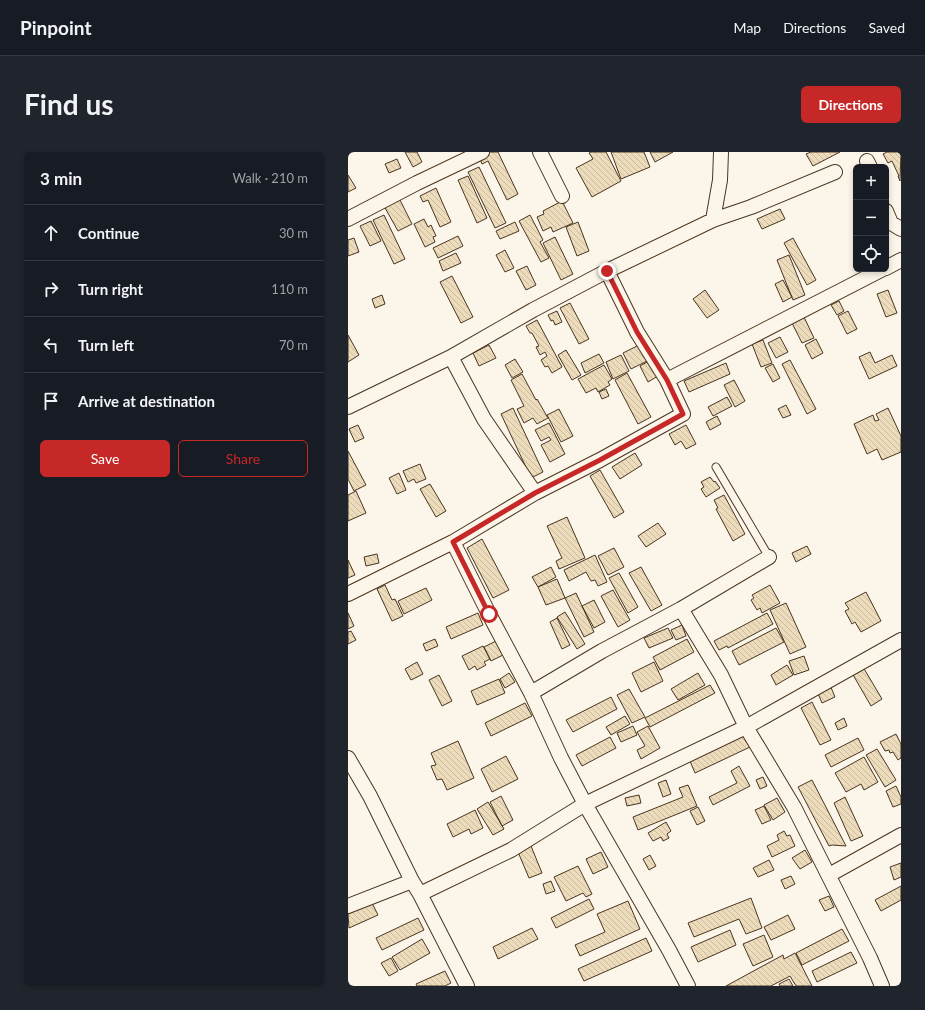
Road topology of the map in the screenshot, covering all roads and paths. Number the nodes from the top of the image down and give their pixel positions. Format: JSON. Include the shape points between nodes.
{"nodes":[{"id":1,"x":482,"y":152,"type":"edge"},
{"id":2,"x":540,"y":152,"type":"edge"},
{"id":3,"x":721,"y":152,"type":"edge"},
{"id":4,"x":835,"y":172,"type":"dead end"},
{"id":5,"x":562,"y":196,"type":"dead end"},
{"id":6,"x":348,"y":218,"type":"edge"},
{"id":7,"x":889,"y":218,"type":"edge"},
{"id":8,"x":713,"y":220,"type":"junction"},
{"id":9,"x":901,"y":229,"type":"edge"},
{"id":10,"x":901,"y":260,"type":"edge"},
{"id":11,"x":889,"y":266,"type":"edge"},
{"id":12,"x":607,"y":271,"type":"junction"},
{"id":13,"x":877,"y":272,"type":"edge"},
{"id":14,"x":451,"y":357,"type":"junction"},
{"id":15,"x":667,"y":380,"type":"junction"},
{"id":16,"x":348,"y":407,"type":"edge"},
{"id":17,"x":716,"y":467,"type":"dead end"},
{"id":18,"x":535,"y":493,"type":"junction"},
{"id":19,"x":453,"y":542,"type":"junction"},
{"id":20,"x":769,"y":557,"type":"joint"},
{"id":21,"x":348,"y":594,"type":"edge"},
{"id":22,"x":681,"y":609,"type":"junction"},
{"id":23,"x":901,"y":640,"type":"edge"},
{"id":24,"x":531,"y":693,"type":"junction"},
{"id":25,"x":746,"y":727,"type":"junction"},
{"id":26,"x":348,"y":758,"type":"edge"},
{"id":27,"x":585,"y":804,"type":"junction"},
{"id":28,"x":901,"y":835,"type":"edge"},
{"id":29,"x":829,"y":875,"type":"junction"},
{"id":30,"x":412,"y":881,"type":"junction"},
{"id":31,"x":420,"y":894,"type":"junction"},
{"id":32,"x":348,"y":906,"type":"edge"},
{"id":33,"x":467,"y":986,"type":"edge"},
{"id":34,"x":688,"y":986,"type":"edge"},
{"id":35,"x":882,"y":986,"type":"edge"}],
"edges":[{"from":1,"to":6,"type":"street"},
{"from":2,"to":5,"type":"street"},
{"from":3,"to":8,"type":"street","via":[[720,180]]},
{"from":4,"to":8,"type":"street"},
{"from":7,"to":9,"type":"street","via":[[891,223]]},
{"from":8,"to":12,"type":"street"},
{"from":10,"to":11,"type":"street"},
{"from":12,"to":14,"type":"street"},
{"from":12,"to":15,"type":"street","via":[[637,332]]},
{"from":13,"to":15,"type":"street"},
{"from":14,"to":16,"type":"street"},
{"from":14,"to":18,"type":"street","via":[[484,419]]},
{"from":15,"to":18,"type":"street","via":[[683,414]]},
{"from":17,"to":20,"type":"lane"},
{"from":18,"to":19,"type":"street"},
{"from":19,"to":21,"type":"street"},
{"from":19,"to":24,"type":"street"},
{"from":20,"to":22,"type":"street"},
{"from":22,"to":24,"type":"street"},
{"from":22,"to":25,"type":"street","via":[[721,675]]},
{"from":23,"to":25,"type":"street"},
{"from":24,"to":27,"type":"street"},
{"from":25,"to":27,"type":"street"},
{"from":25,"to":29,"type":"street","via":[[794,807]]},
{"from":26,"to":30,"type":"street"},
{"from":27,"to":31,"type":"street","via":[[511,850]]},
{"from":27,"to":34,"type":"street"},
{"from":28,"to":29,"type":"street"},
{"from":29,"to":35,"type":"street"},
{"from":30,"to":31,"type":"street"},
{"from":30,"to":32,"type":"street"},
{"from":31,"to":33,"type":"street"}]}
